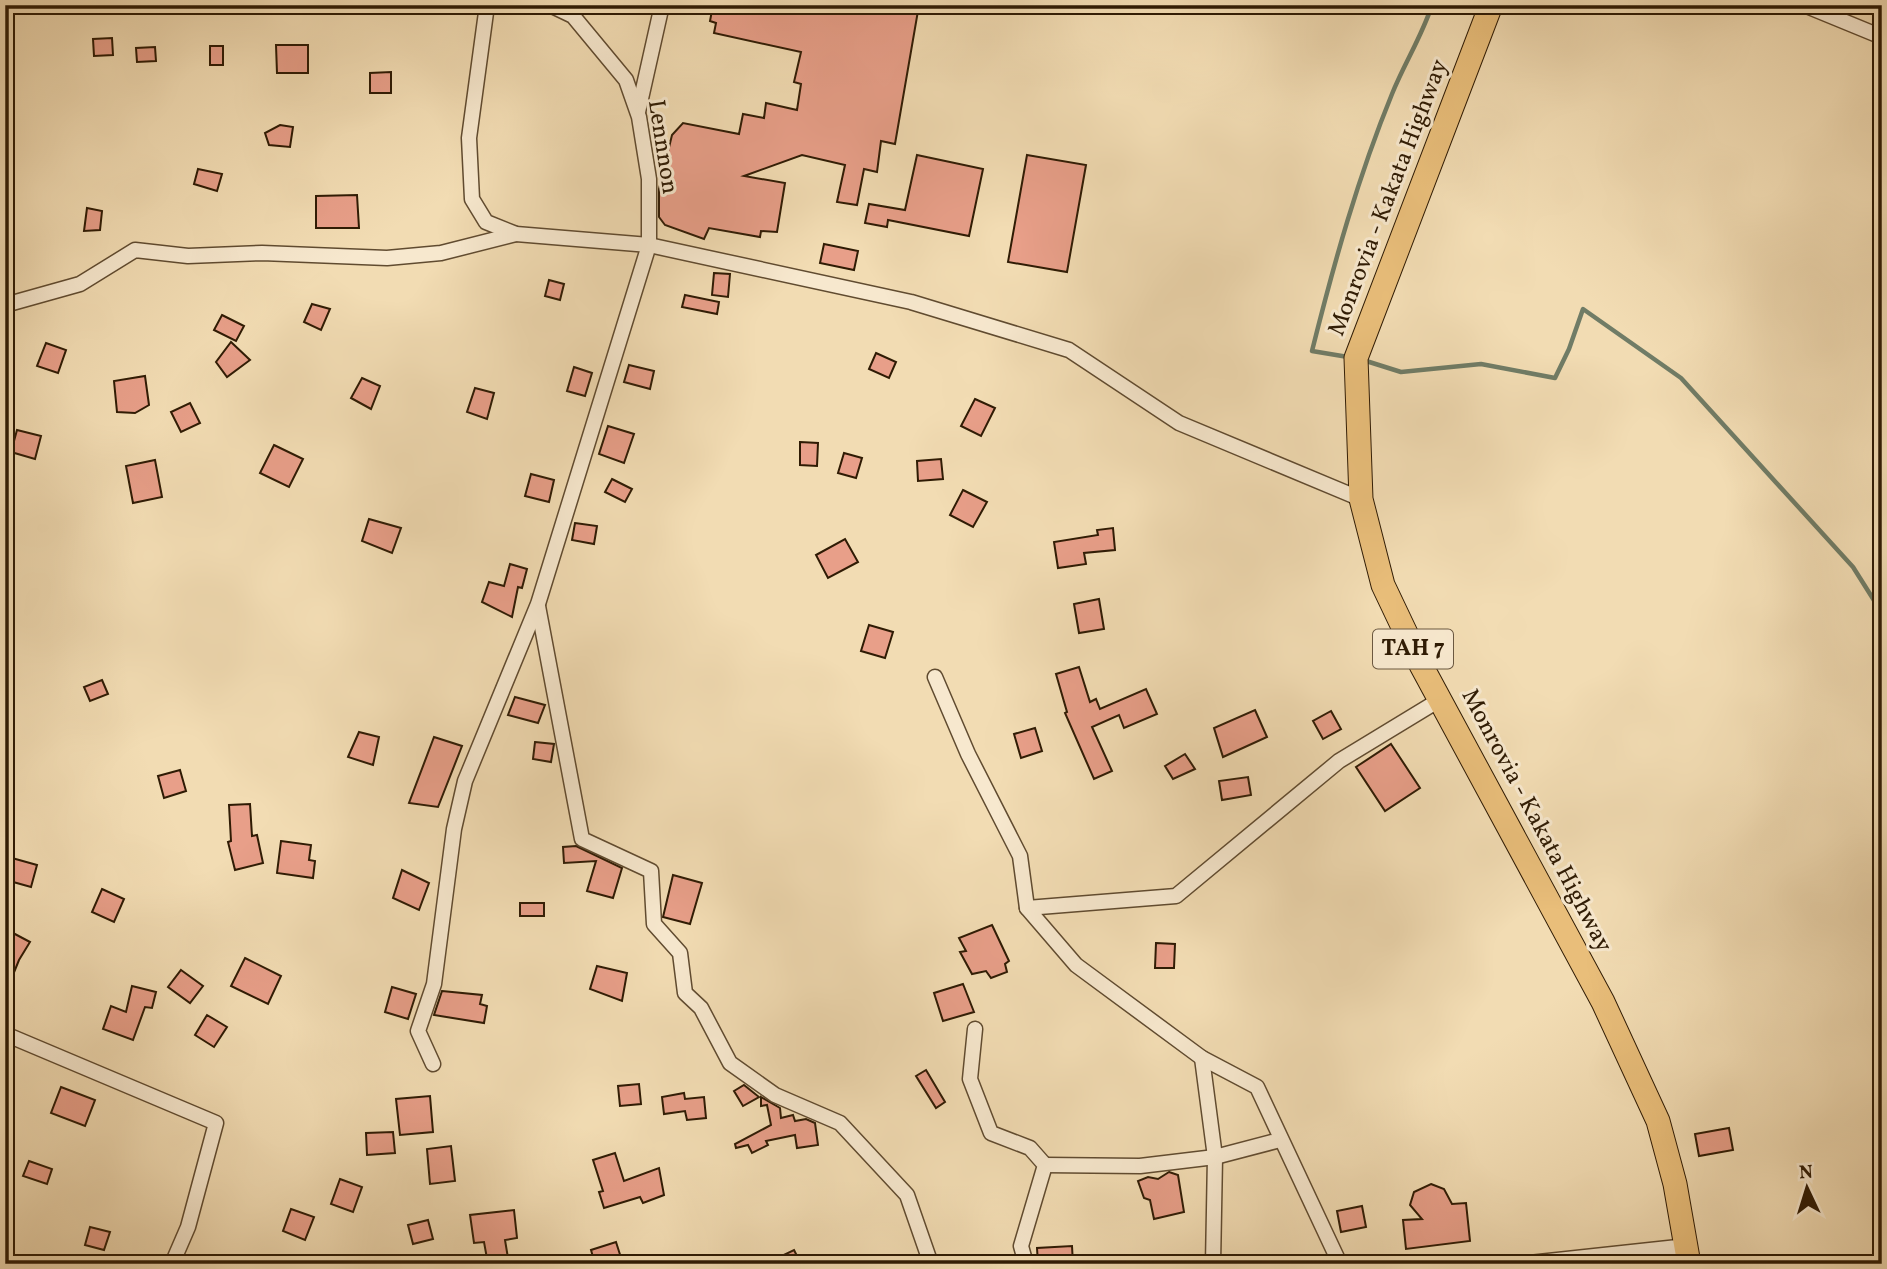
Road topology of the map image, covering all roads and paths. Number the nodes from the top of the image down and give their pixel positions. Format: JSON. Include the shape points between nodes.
{"nodes":[{"id":1,"x":488,"y":5,"type":"edge"},
{"id":2,"x":550,"y":5,"type":"edge"},
{"id":3,"x":662,"y":5,"type":"edge"},
{"id":4,"x":1491,"y":5,"type":"edge"},
{"id":5,"x":1804,"y":5,"type":"edge"},
{"id":6,"x":1882,"y":37,"type":"edge"},
{"id":7,"x":638,"y":113,"type":"junction"},
{"id":8,"x":516,"y":234,"type":"junction"},
{"id":9,"x":649,"y":245,"type":"junction"},
{"id":10,"x":5,"y":305,"type":"edge"},
{"id":11,"x":1361,"y":499,"type":"junction"},
{"id":12,"x":538,"y":604,"type":"junction"},
{"id":13,"x":935,"y":677,"type":"dead end"},
{"id":14,"x":1441,"y":699,"type":"junction"},
{"id":15,"x":1027,"y":908,"type":"junction"},
{"id":16,"x":975,"y":1029,"type":"dead end"},
{"id":17,"x":5,"y":1034,"type":"edge"},
{"id":18,"x":1202,"y":1058,"type":"junction"},
{"id":19,"x":433,"y":1064,"type":"dead end"},
{"id":20,"x":1280,"y":1140,"type":"junction"},
{"id":21,"x":1215,"y":1157,"type":"junction"},
{"id":22,"x":1045,"y":1165,"type":"junction"},
{"id":23,"x":1688,"y":1255,"type":"edge"},
{"id":24,"x":172,"y":1264,"type":"edge"},
{"id":25,"x":931,"y":1264,"type":"edge"},
{"id":26,"x":1026,"y":1264,"type":"edge"},
{"id":27,"x":1213,"y":1264,"type":"edge"},
{"id":28,"x":1340,"y":1264,"type":"edge"},
{"id":29,"x":1520,"y":1264,"type":"edge"}],
"edges":[{"from":1,"to":8,"type":"street","via":[[469,138],[472,199],[485,222]]},
{"from":2,"to":7,"type":"street","name":"Lennnon","via":[[573,16],[626,80]]},
{"from":3,"to":7,"type":"street"},
{"from":4,"to":11,"type":"highway","name":"Monrovia - Kakata Highway","number":"TAH 7","via":[[1356,358]]},
{"from":5,"to":6,"type":"street"},
{"from":7,"to":9,"type":"street","name":"Lennnon","via":[[649,179]]},
{"from":8,"to":9,"type":"street"},
{"from":8,"to":10,"type":"street","via":[[441,253],[387,258],[262,253],[188,256],[135,250],[80,284]]},
{"from":9,"to":11,"type":"street","via":[[911,302],[1069,350],[1179,423]]},
{"from":9,"to":12,"type":"street","name":"Lennnon"},
{"from":11,"to":14,"type":"highway","name":"Monrovia - Kakata Highway","number":"TAH 7","via":[[1383,584]]},
{"from":12,"to":19,"type":"street","name":"Lennnon","via":[[465,782],[433,984],[418,1031]]},
{"from":12,"to":25,"type":"street","via":[[582,839],[651,871],[654,924],[680,953],[685,993],[701,1008],[730,1063],[775,1096],[840,1123],[907,1195]]},
{"from":13,"to":15,"type":"street","via":[[1020,856]]},
{"from":14,"to":15,"type":"street","via":[[1339,761],[1176,896]]},
{"from":14,"to":23,"type":"highway","name":"Monrovia - Kakata Highway","number":"TAH 7","via":[[1603,1002],[1658,1121]]},
{"from":15,"to":18,"type":"street","via":[[1076,965]]},
{"from":16,"to":22,"type":"street","via":[[970,1079],[991,1133],[1030,1148]]},
{"from":17,"to":24,"type":"street","via":[[216,1123]]},
{"from":18,"to":20,"type":"street","via":[[1257,1087]]},
{"from":18,"to":21,"type":"street"},
{"from":20,"to":21,"type":"street"},
{"from":20,"to":28,"type":"street"},
{"from":21,"to":22,"type":"street","via":[[1140,1166]]},
{"from":21,"to":27,"type":"street"},
{"from":22,"to":26,"type":"street","via":[[1021,1246]]},
{"from":23,"to":29,"type":"street"}]}
